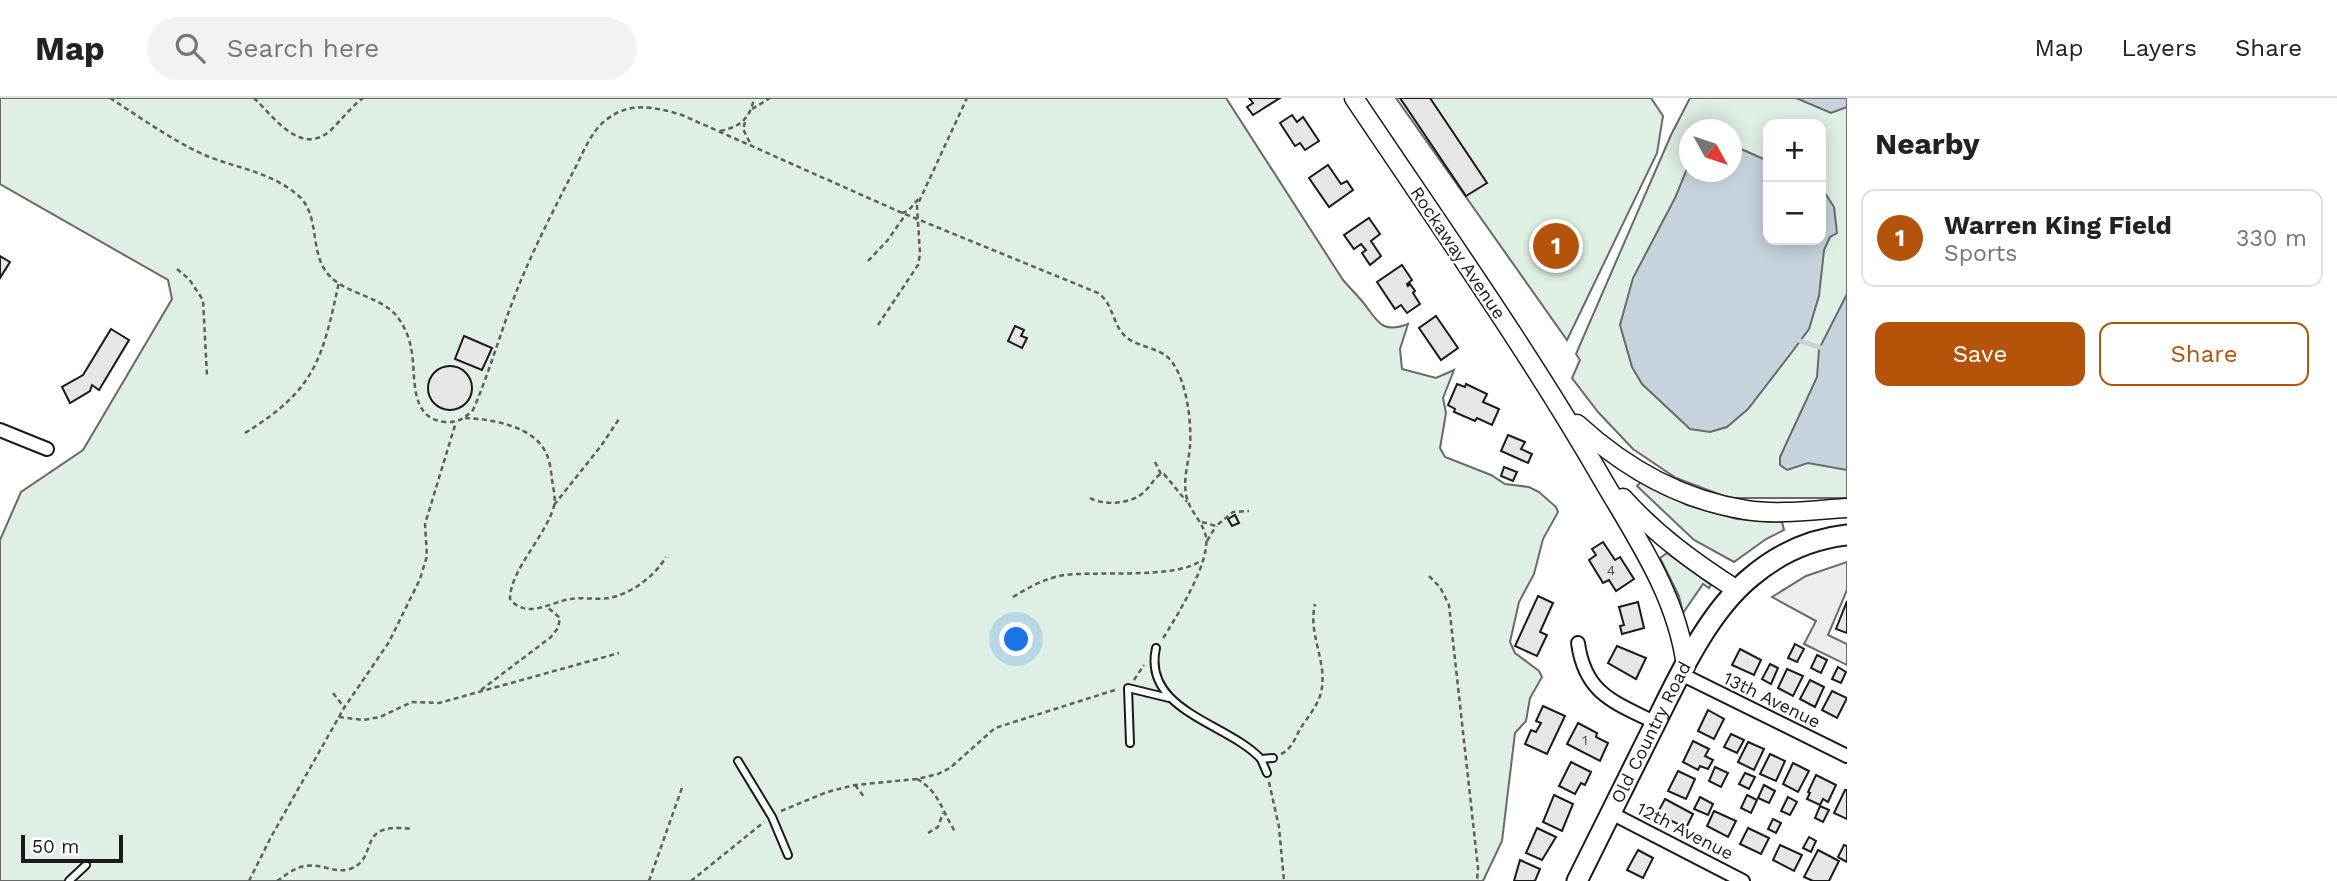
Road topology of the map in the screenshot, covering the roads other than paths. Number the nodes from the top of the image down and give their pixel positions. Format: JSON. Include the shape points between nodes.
{"nodes":[{"id":1,"x":1354,"y":98,"type":"edge"},
{"id":2,"x":1561,"y":409,"type":"junction"},
{"id":3,"x":0,"y":430,"type":"edge"},
{"id":4,"x":47,"y":449,"type":"dead end"},
{"id":5,"x":1597,"y":470,"type":"junction"},
{"id":6,"x":1847,"y":508,"type":"edge"},
{"id":7,"x":1847,"y":535,"type":"edge"},
{"id":8,"x":1737,"y":590,"type":"junction"},
{"id":9,"x":1578,"y":643,"type":"dead end"},
{"id":10,"x":1156,"y":648,"type":"road end"},
{"id":11,"x":1683,"y":670,"type":"junction"},
{"id":12,"x":1169,"y":698,"type":"junction"},
{"id":13,"x":1656,"y":723,"type":"junction"},
{"id":14,"x":1130,"y":744,"type":"dead end"},
{"id":15,"x":1847,"y":757,"type":"edge"},
{"id":16,"x":1273,"y":758,"type":"road end"},
{"id":17,"x":1261,"y":759,"type":"junction"},
{"id":18,"x":738,"y":761,"type":"dead end"},
{"id":19,"x":1267,"y":773,"type":"road end"},
{"id":20,"x":1611,"y":813,"type":"junction"},
{"id":21,"x":788,"y":855,"type":"dead end"},
{"id":22,"x":86,"y":865,"type":"dead end"},
{"id":23,"x":69,"y":881,"type":"edge"},
{"id":24,"x":1577,"y":881,"type":"edge"},
{"id":25,"x":1743,"y":881,"type":"edge"}],
"edges":[{"from":1,"to":2,"type":"main road","name":"Rockaway Avenue"},
{"from":2,"to":5,"type":"main road","name":"Rockaway Avenue"},
{"from":2,"to":6,"type":"main road","name":"Rockaway Avenue","via":[[1602,447],[1684,494],[1747,510]]},
{"from":3,"to":4,"type":"street"},
{"from":5,"to":8,"type":"main road","name":"Rockaway Avenue","via":[[1668,542]]},
{"from":5,"to":11,"type":"main road","name":"Rockaway Avenue","via":[[1656,570],[1677,621]]},
{"from":7,"to":8,"type":"main road","name":"Old Country Road","via":[[1786,553]]},
{"from":8,"to":11,"type":"main road","name":"Old Country Road"},
{"from":9,"to":13,"type":"street","via":[[1585,674],[1593,684],[1619,705]]},
{"from":10,"to":12,"type":"lane","via":[[1155,670]]},
{"from":11,"to":13,"type":"main road","name":"Old Country Road"},
{"from":11,"to":15,"type":"street","name":"13th Avenue"},
{"from":12,"to":14,"type":"lane","via":[[1128,688]]},
{"from":12,"to":17,"type":"lane","via":[[1236,737]]},
{"from":13,"to":20,"type":"main road","name":"Old Country Road"},
{"from":16,"to":17,"type":"lane"},
{"from":17,"to":19,"type":"lane"},
{"from":18,"to":21,"type":"lane","via":[[772,817]]},
{"from":20,"to":24,"type":"main road","name":"Old Country Road"},
{"from":20,"to":25,"type":"street","name":"12th Avenue"},
{"from":22,"to":23,"type":"lane"}]}
